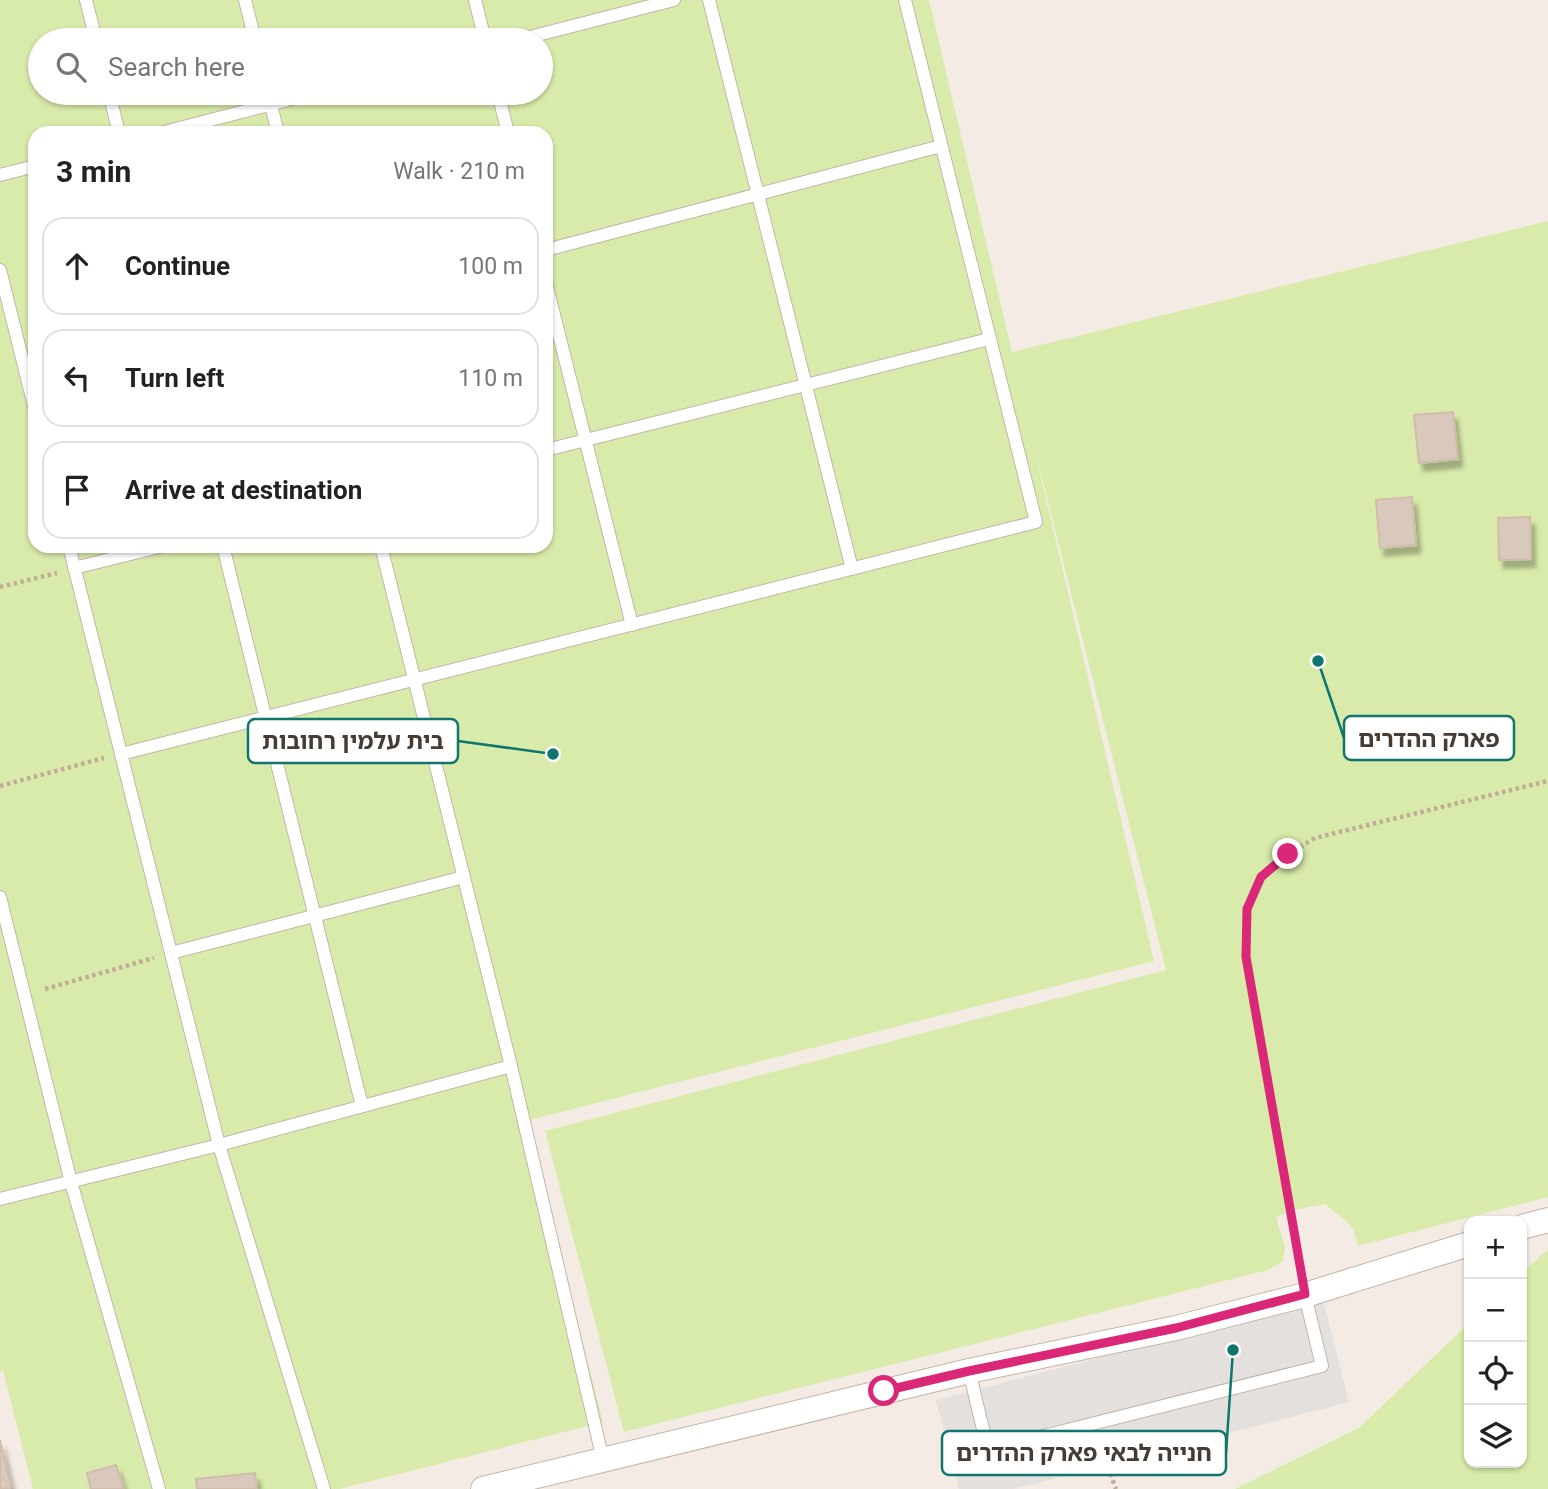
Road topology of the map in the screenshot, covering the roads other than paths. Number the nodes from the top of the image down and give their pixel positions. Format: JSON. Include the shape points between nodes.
{"nodes":[{"id":1,"x":86,"y":0,"type":"edge"},
{"id":2,"x":245,"y":0,"type":"edge"},
{"id":3,"x":475,"y":0,"type":"edge"},
{"id":4,"x":674,"y":0,"type":"edge"},
{"id":5,"x":709,"y":0,"type":"edge"},
{"id":6,"x":905,"y":0,"type":"edge"},
{"id":7,"x":93,"y":28,"type":"edge"},
{"id":8,"x":252,"y":28,"type":"edge"},
{"id":9,"x":482,"y":28,"type":"edge"},
{"id":10,"x":553,"y":31,"type":"edge"},
{"id":11,"x":112,"y":105,"type":"edge"},
{"id":12,"x":247,"y":105,"type":"edge"},
{"id":13,"x":271,"y":105,"type":"edge"},
{"id":14,"x":501,"y":105,"type":"edge"},
{"id":15,"x":118,"y":126,"type":"edge"},
{"id":16,"x":182,"y":126,"type":"edge"},
{"id":17,"x":276,"y":126,"type":"edge"},
{"id":18,"x":507,"y":126,"type":"edge"},
{"id":19,"x":941,"y":146,"type":"junction"},
{"id":20,"x":28,"y":168,"type":"edge"},
{"id":21,"x":0,"y":175,"type":"edge"},
{"id":22,"x":758,"y":195,"type":"junction"},
{"id":23,"x":553,"y":248,"type":"edge"},
{"id":24,"x":0,"y":270,"type":"edge"},
{"id":25,"x":553,"y":311,"type":"edge"},
{"id":26,"x":989,"y":339,"type":"junction"},
{"id":27,"x":28,"y":372,"type":"edge"},
{"id":28,"x":805,"y":385,"type":"junction"},
{"id":29,"x":585,"y":440,"type":"junction"},
{"id":30,"x":553,"y":448,"type":"edge"},
{"id":31,"x":71,"y":553,"type":"edge"},
{"id":32,"x":135,"y":553,"type":"edge"},
{"id":33,"x":225,"y":553,"type":"edge"},
{"id":34,"x":383,"y":553,"type":"edge"},
{"id":35,"x":74,"y":568,"type":"junction"},
{"id":36,"x":852,"y":569,"type":"junction"},
{"id":37,"x":632,"y":625,"type":"junction"},
{"id":38,"x":414,"y":680,"type":"junction"},
{"id":39,"x":265,"y":718,"type":"junction"},
{"id":40,"x":121,"y":754,"type":"junction"},
{"id":41,"x":464,"y":877,"type":"junction"},
{"id":42,"x":0,"y":897,"type":"edge"},
{"id":43,"x":315,"y":915,"type":"junction"},
{"id":44,"x":170,"y":953,"type":"junction"},
{"id":45,"x":511,"y":1066,"type":"junction"},
{"id":46,"x":362,"y":1106,"type":"junction"},
{"id":47,"x":219,"y":1145,"type":"junction"},
{"id":48,"x":71,"y":1182,"type":"junction"},
{"id":49,"x":0,"y":1199,"type":"edge"},
{"id":50,"x":1548,"y":1220,"type":"edge"},
{"id":51,"x":1527,"y":1226,"type":"edge"},
{"id":52,"x":1464,"y":1246,"type":"edge"},
{"id":53,"x":1305,"y":1294,"type":"junction"},
{"id":54,"x":969,"y":1371,"type":"junction"},
{"id":55,"x":603,"y":1460,"type":"junction"},
{"id":56,"x":159,"y":1489,"type":"edge"},
{"id":57,"x":324,"y":1489,"type":"edge"},
{"id":58,"x":483,"y":1489,"type":"edge"}],
"edges":[{"from":1,"to":7,"type":"lane"},
{"from":2,"to":8,"type":"lane"},
{"from":3,"to":9,"type":"lane"},
{"from":4,"to":10,"type":"lane"},
{"from":5,"to":22,"type":"lane"},
{"from":6,"to":19,"type":"lane"},
{"from":11,"to":15,"type":"lane"},
{"from":12,"to":16,"type":"lane"},
{"from":13,"to":17,"type":"lane"},
{"from":14,"to":18,"type":"lane"},
{"from":19,"to":22,"type":"lane"},
{"from":19,"to":26,"type":"lane"},
{"from":20,"to":21,"type":"lane"},
{"from":22,"to":23,"type":"lane"},
{"from":22,"to":28,"type":"lane"},
{"from":24,"to":27,"type":"lane"},
{"from":25,"to":29,"type":"lane"},
{"from":26,"to":28,"type":"lane"},
{"from":26,"to":36,"type":"lane","via":[[1036,522]]},
{"from":28,"to":29,"type":"lane"},
{"from":28,"to":36,"type":"lane"},
{"from":29,"to":30,"type":"lane"},
{"from":29,"to":37,"type":"lane"},
{"from":31,"to":35,"type":"lane"},
{"from":32,"to":35,"type":"lane"},
{"from":33,"to":39,"type":"lane"},
{"from":34,"to":38,"type":"lane"},
{"from":35,"to":40,"type":"lane"},
{"from":36,"to":37,"type":"lane"},
{"from":37,"to":38,"type":"lane"},
{"from":38,"to":39,"type":"lane"},
{"from":38,"to":41,"type":"lane"},
{"from":39,"to":40,"type":"lane"},
{"from":39,"to":43,"type":"lane"},
{"from":40,"to":44,"type":"lane"},
{"from":41,"to":43,"type":"lane"},
{"from":41,"to":45,"type":"lane"},
{"from":42,"to":48,"type":"lane"},
{"from":43,"to":44,"type":"lane"},
{"from":43,"to":46,"type":"lane"},
{"from":44,"to":47,"type":"lane"},
{"from":45,"to":46,"type":"lane"},
{"from":45,"to":55,"type":"lane"},
{"from":46,"to":47,"type":"lane"},
{"from":47,"to":48,"type":"lane"},
{"from":47,"to":57,"type":"lane"},
{"from":48,"to":49,"type":"lane"},
{"from":48,"to":56,"type":"lane"},
{"from":50,"to":51,"type":"street"},
{"from":52,"to":53,"type":"street"},
{"from":53,"to":54,"type":"street","via":[[1176,1328]]},
{"from":53,"to":54,"type":"lane","via":[[1322,1366],[988,1450]]},
{"from":54,"to":55,"type":"street"},
{"from":55,"to":58,"type":"street"}]}
